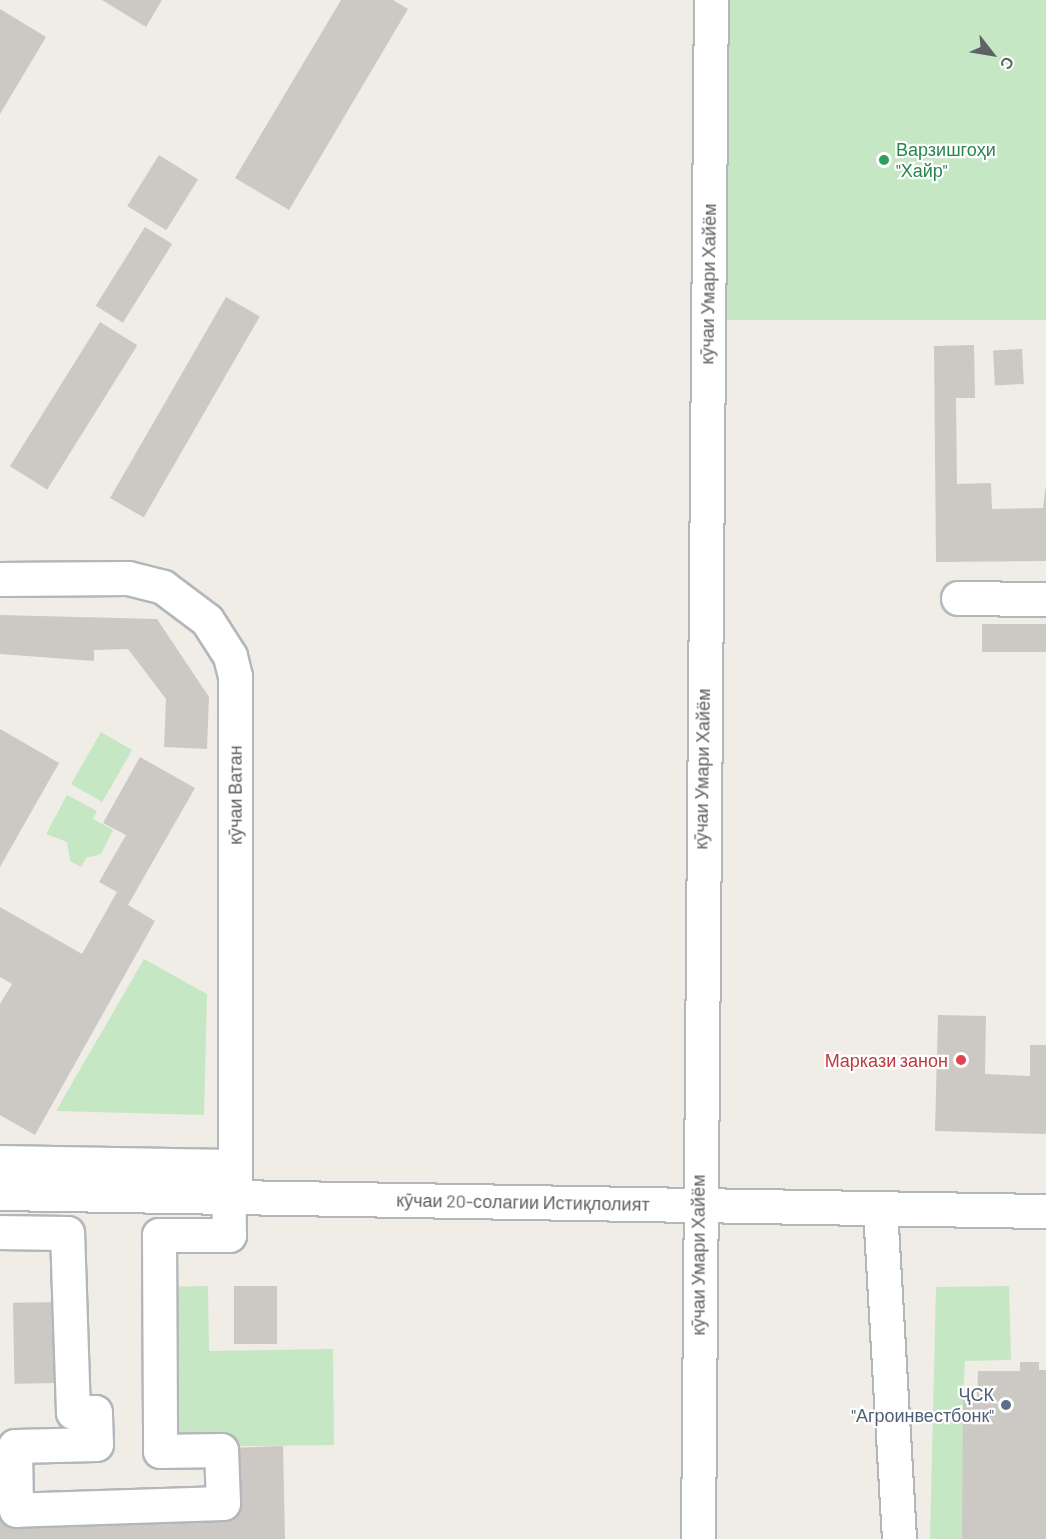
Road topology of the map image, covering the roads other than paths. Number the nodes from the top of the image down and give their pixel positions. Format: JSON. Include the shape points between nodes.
{"nodes":[{"id":1,"x":711,"y":0,"type":"edge"},
{"id":2,"x":0,"y":579,"type":"edge"},
{"id":3,"x":958,"y":598,"type":"dead end"},
{"id":4,"x":1046,"y":599,"type":"edge"},
{"id":5,"x":0,"y":1162,"type":"edge"},
{"id":6,"x":0,"y":1193,"type":"edge"},
{"id":7,"x":231,"y":1197,"type":"junction"},
{"id":8,"x":698,"y":1206,"type":"junction"},
{"id":9,"x":880,"y":1209,"type":"junction"},
{"id":10,"x":1046,"y":1211,"type":"edge"},
{"id":11,"x":0,"y":1232,"type":"edge"},
{"id":12,"x":698,"y":1539,"type":"edge"},
{"id":13,"x":899,"y":1539,"type":"edge"}],
"edges":[{"from":1,"to":8,"type":"street","name":"кӯчаи Умари Хайём"},
{"from":2,"to":7,"type":"street","name":"кӯчаи Ватан","via":[[128,578],[163,587],[207,620],[230,656],[235,688]]},
{"from":3,"to":4,"type":"street"},
{"from":5,"to":7,"type":"street","via":[[228,1166]]},
{"from":6,"to":7,"type":"street","name":"кӯчаи 20-солагии Истиқлолият"},
{"from":7,"to":8,"type":"street","name":"кӯчаи 20-солагии Истиқлолият"},
{"from":7,"to":11,"type":"street","via":[[229,1235],[159,1235],[160,1451],[222,1450],[224,1503],[16,1510],[15,1446],[96,1444],[94,1412],[73,1412],[67,1233]]},
{"from":8,"to":9,"type":"street","name":"кӯчаи 20-солагии Истиқлолият"},
{"from":8,"to":12,"type":"street","name":"кӯчаи Умари Хайём"},
{"from":9,"to":10,"type":"street","name":"кӯчаи 20-солагии Истиқлолият"},
{"from":9,"to":13,"type":"street"}]}
